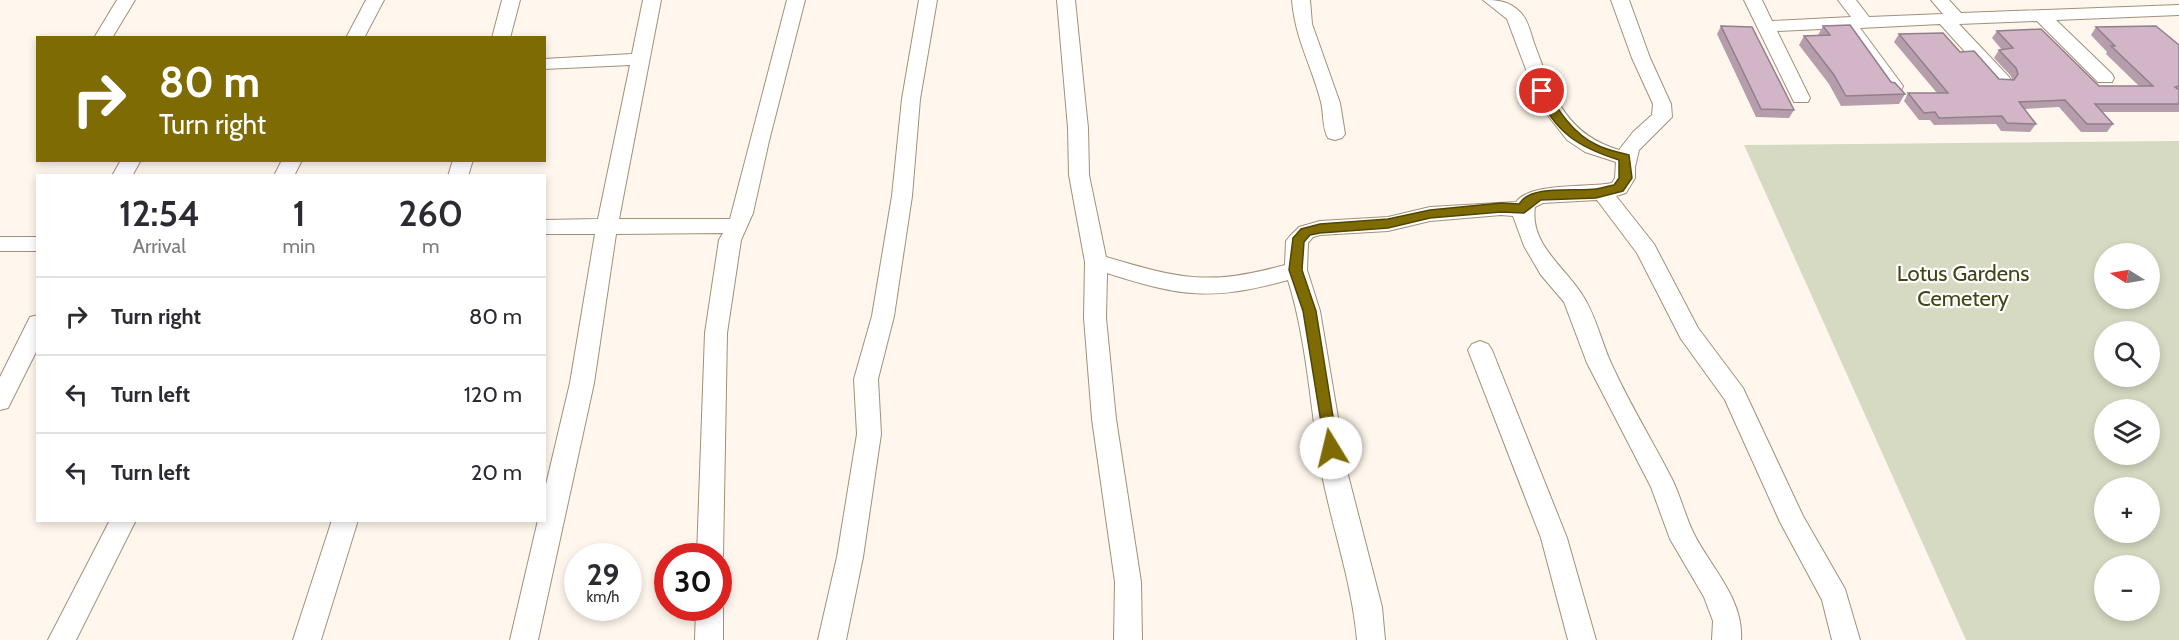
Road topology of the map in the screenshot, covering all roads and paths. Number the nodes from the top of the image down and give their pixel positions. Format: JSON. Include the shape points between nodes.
{"nodes":[{"id":1,"x":126,"y":0,"type":"edge"},
{"id":2,"x":375,"y":0,"type":"edge"},
{"id":3,"x":511,"y":0,"type":"edge"},
{"id":4,"x":652,"y":0,"type":"edge"},
{"id":5,"x":796,"y":0,"type":"edge"},
{"id":6,"x":928,"y":0,"type":"edge"},
{"id":7,"x":1066,"y":0,"type":"edge"},
{"id":8,"x":1301,"y":0,"type":"edge"},
{"id":9,"x":1492,"y":0,"type":"edge"},
{"id":10,"x":1620,"y":0,"type":"edge"},
{"id":11,"x":1753,"y":0,"type":"edge"},
{"id":12,"x":1847,"y":0,"type":"edge"},
{"id":13,"x":1940,"y":0,"type":"edge"},
{"id":14,"x":2134,"y":6,"type":"edge"},
{"id":15,"x":2047,"y":10,"type":"edge"},
{"id":16,"x":2179,"y":10,"type":"edge"},
{"id":17,"x":1951,"y":19,"type":"junction"},
{"id":18,"x":1856,"y":22,"type":"junction"},
{"id":19,"x":1766,"y":26,"type":"junction"},
{"id":20,"x":2156,"y":26,"type":"edge"},
{"id":21,"x":105,"y":36,"type":"edge"},
{"id":22,"x":356,"y":36,"type":"edge"},
{"id":23,"x":502,"y":36,"type":"edge"},
{"id":24,"x":642,"y":59,"type":"junction"},
{"id":25,"x":546,"y":64,"type":"edge"},
{"id":26,"x":2105,"y":78,"type":"dead end"},
{"id":27,"x":2002,"y":81,"type":"edge"},
{"id":28,"x":1894,"y":86,"type":"edge"},
{"id":29,"x":1801,"y":98,"type":"dead end"},
{"id":30,"x":1335,"y":134,"type":"dead end"},
{"id":31,"x":1625,"y":158,"type":"junction"},
{"id":32,"x":1602,"y":192,"type":"junction"},
{"id":33,"x":1524,"y":209,"type":"junction"},
{"id":34,"x":607,"y":226,"type":"junction"},
{"id":35,"x":737,"y":226,"type":"junction"},
{"id":36,"x":546,"y":227,"type":"edge"},
{"id":37,"x":0,"y":244,"type":"edge"},
{"id":38,"x":36,"y":244,"type":"edge"},
{"id":39,"x":1096,"y":262,"type":"junction"},
{"id":40,"x":1296,"y":270,"type":"junction"},
{"id":41,"x":36,"y":327,"type":"edge"},
{"id":42,"x":1480,"y":350,"type":"dead end"},
{"id":43,"x":0,"y":400,"type":"edge"},
{"id":44,"x":122,"y":522,"type":"edge"},
{"id":45,"x":344,"y":522,"type":"edge"},
{"id":46,"x":710,"y":543,"type":"edge"},
{"id":47,"x":709,"y":621,"type":"edge"},
{"id":48,"x":62,"y":640,"type":"edge"},
{"id":49,"x":307,"y":640,"type":"edge"},
{"id":50,"x":524,"y":640,"type":"edge"},
{"id":51,"x":709,"y":640,"type":"edge"},
{"id":52,"x":832,"y":640,"type":"edge"},
{"id":53,"x":1128,"y":640,"type":"edge"},
{"id":54,"x":1371,"y":640,"type":"edge"},
{"id":55,"x":1582,"y":640,"type":"edge"},
{"id":56,"x":1729,"y":640,"type":"edge"},
{"id":57,"x":1846,"y":640,"type":"edge"}],
"edges":[{"from":1,"to":21,"type":"street"},
{"from":2,"to":22,"type":"street"},
{"from":3,"to":23,"type":"street"},
{"from":4,"to":24,"type":"street"},
{"from":5,"to":35,"type":"street"},
{"from":6,"to":52,"type":"street","via":[[883,316],[866,379],[869,434]]},
{"from":7,"to":39,"type":"street","via":[[1079,175]]},
{"from":8,"to":30,"type":"street","via":[[1303,24],[1331,103]]},
{"from":9,"to":31,"type":"street","via":[[1515,16],[1548,104],[1574,136],[1593,148]]},
{"from":10,"to":31,"type":"street","via":[[1662,104],[1662,117],[1640,135]]},
{"from":11,"to":19,"type":"street"},
{"from":12,"to":18,"type":"street"},
{"from":13,"to":17,"type":"street"},
{"from":14,"to":15,"type":"street"},
{"from":14,"to":16,"type":"street"},
{"from":14,"to":20,"type":"street"},
{"from":15,"to":17,"type":"street"},
{"from":15,"to":26,"type":"street"},
{"from":17,"to":18,"type":"street"},
{"from":17,"to":27,"type":"street"},
{"from":18,"to":19,"type":"street"},
{"from":18,"to":28,"type":"street"},
{"from":19,"to":29,"type":"street"},
{"from":24,"to":25,"type":"street"},
{"from":24,"to":34,"type":"street"},
{"from":31,"to":32,"type":"street","via":[[1625,178],[1619,188]]},
{"from":32,"to":33,"type":"street","via":[[1539,196],[1525,203]]},
{"from":32,"to":57,"type":"street","via":[[1646,249],[1689,333],[1735,395],[1793,522],[1835,598]]},
{"from":33,"to":40,"type":"street","via":[[1430,214],[1388,224],[1320,228],[1306,232],[1297,241]]},
{"from":33,"to":56,"type":"street","via":[[1531,241],[1574,299],[1599,363],[1663,486],[1683,539],[1715,591],[1727,621]]},
{"from":34,"to":35,"type":"street"},
{"from":34,"to":36,"type":"street"},
{"from":34,"to":50,"type":"street","via":[[582,383]]},
{"from":35,"to":46,"type":"street","via":[[730,240],[716,333]]},
{"from":37,"to":38,"type":"street"},
{"from":39,"to":40,"type":"street","via":[[1195,287],[1249,282]]},
{"from":39,"to":53,"type":"street","via":[[1095,318],[1104,419],[1128,582]]},
{"from":40,"to":54,"type":"street","via":[[1310,311],[1335,471],[1368,608]]},
{"from":41,"to":43,"type":"street"},
{"from":42,"to":55,"type":"street","via":[[1554,538]]},
{"from":44,"to":48,"type":"street"},
{"from":45,"to":49,"type":"street"},
{"from":47,"to":51,"type":"street"}]}
